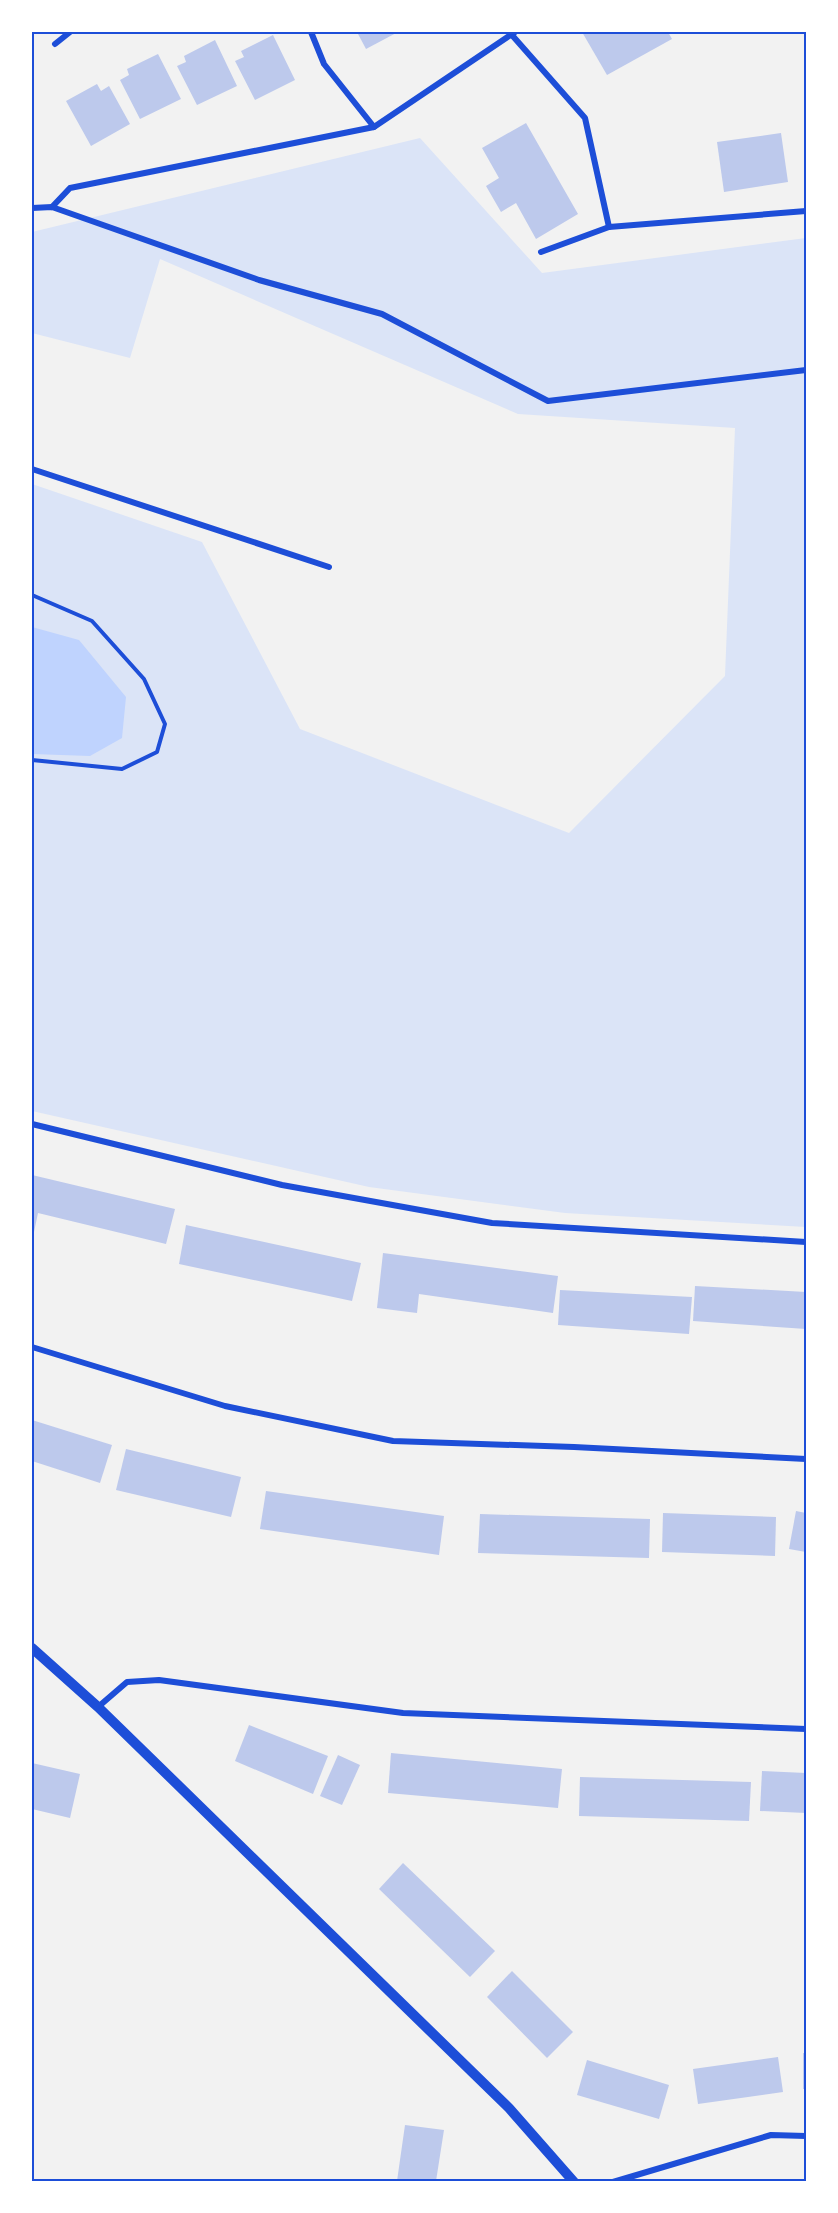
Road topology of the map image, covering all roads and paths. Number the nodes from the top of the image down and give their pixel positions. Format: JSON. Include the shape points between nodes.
{"nodes":[{"id":1,"x":70,"y":32,"type":"edge"},
{"id":2,"x":311,"y":32,"type":"edge"},
{"id":3,"x":513,"y":33,"type":"edge"},
{"id":4,"x":55,"y":44,"type":"dead end"},
{"id":5,"x":374,"y":127,"type":"junction"},
{"id":6,"x":51,"y":207,"type":"junction"},
{"id":7,"x":32,"y":208,"type":"edge"},
{"id":8,"x":807,"y":211,"type":"edge"},
{"id":9,"x":609,"y":227,"type":"junction"},
{"id":10,"x":541,"y":252,"type":"dead end"},
{"id":11,"x":807,"y":370,"type":"edge"},
{"id":12,"x":32,"y":469,"type":"edge"},
{"id":13,"x":330,"y":567,"type":"dead end"},
{"id":14,"x":32,"y":596,"type":"edge"},
{"id":15,"x":32,"y":760,"type":"edge"},
{"id":16,"x":32,"y":1124,"type":"edge"},
{"id":17,"x":807,"y":1242,"type":"edge"},
{"id":18,"x":32,"y":1347,"type":"edge"},
{"id":19,"x":807,"y":1459,"type":"edge"},
{"id":20,"x":32,"y":1647,"type":"edge"},
{"id":21,"x":98,"y":1707,"type":"junction"},
{"id":22,"x":807,"y":1729,"type":"edge"},
{"id":23,"x":807,"y":2136,"type":"edge"},
{"id":24,"x":574,"y":2181,"type":"edge"},
{"id":25,"x":613,"y":2181,"type":"edge"}],
"edges":[{"from":1,"to":4,"type":"street"},
{"from":2,"to":5,"type":"street","via":[[324,64]]},
{"from":3,"to":5,"type":"street"},
{"from":3,"to":9,"type":"street","via":[[585,118]]},
{"from":5,"to":6,"type":"street","via":[[70,188]]},
{"from":6,"to":7,"type":"street"},
{"from":6,"to":11,"type":"street","via":[[259,280],[382,314],[548,401]]},
{"from":8,"to":9,"type":"street"},
{"from":9,"to":10,"type":"street"},
{"from":12,"to":13,"type":"street"},
{"from":14,"to":15,"type":"path","via":[[92,621],[144,679],[165,724],[158,752],[122,769]]},
{"from":16,"to":17,"type":"street","via":[[282,1185],[492,1222]]},
{"from":18,"to":19,"type":"street","via":[[225,1406],[393,1441]]},
{"from":20,"to":21,"type":"street"},
{"from":21,"to":22,"type":"street","via":[[127,1682],[159,1680],[403,1713]]},
{"from":21,"to":24,"type":"street","via":[[509,2108]]},
{"from":23,"to":25,"type":"street","via":[[771,2135]]}]}
